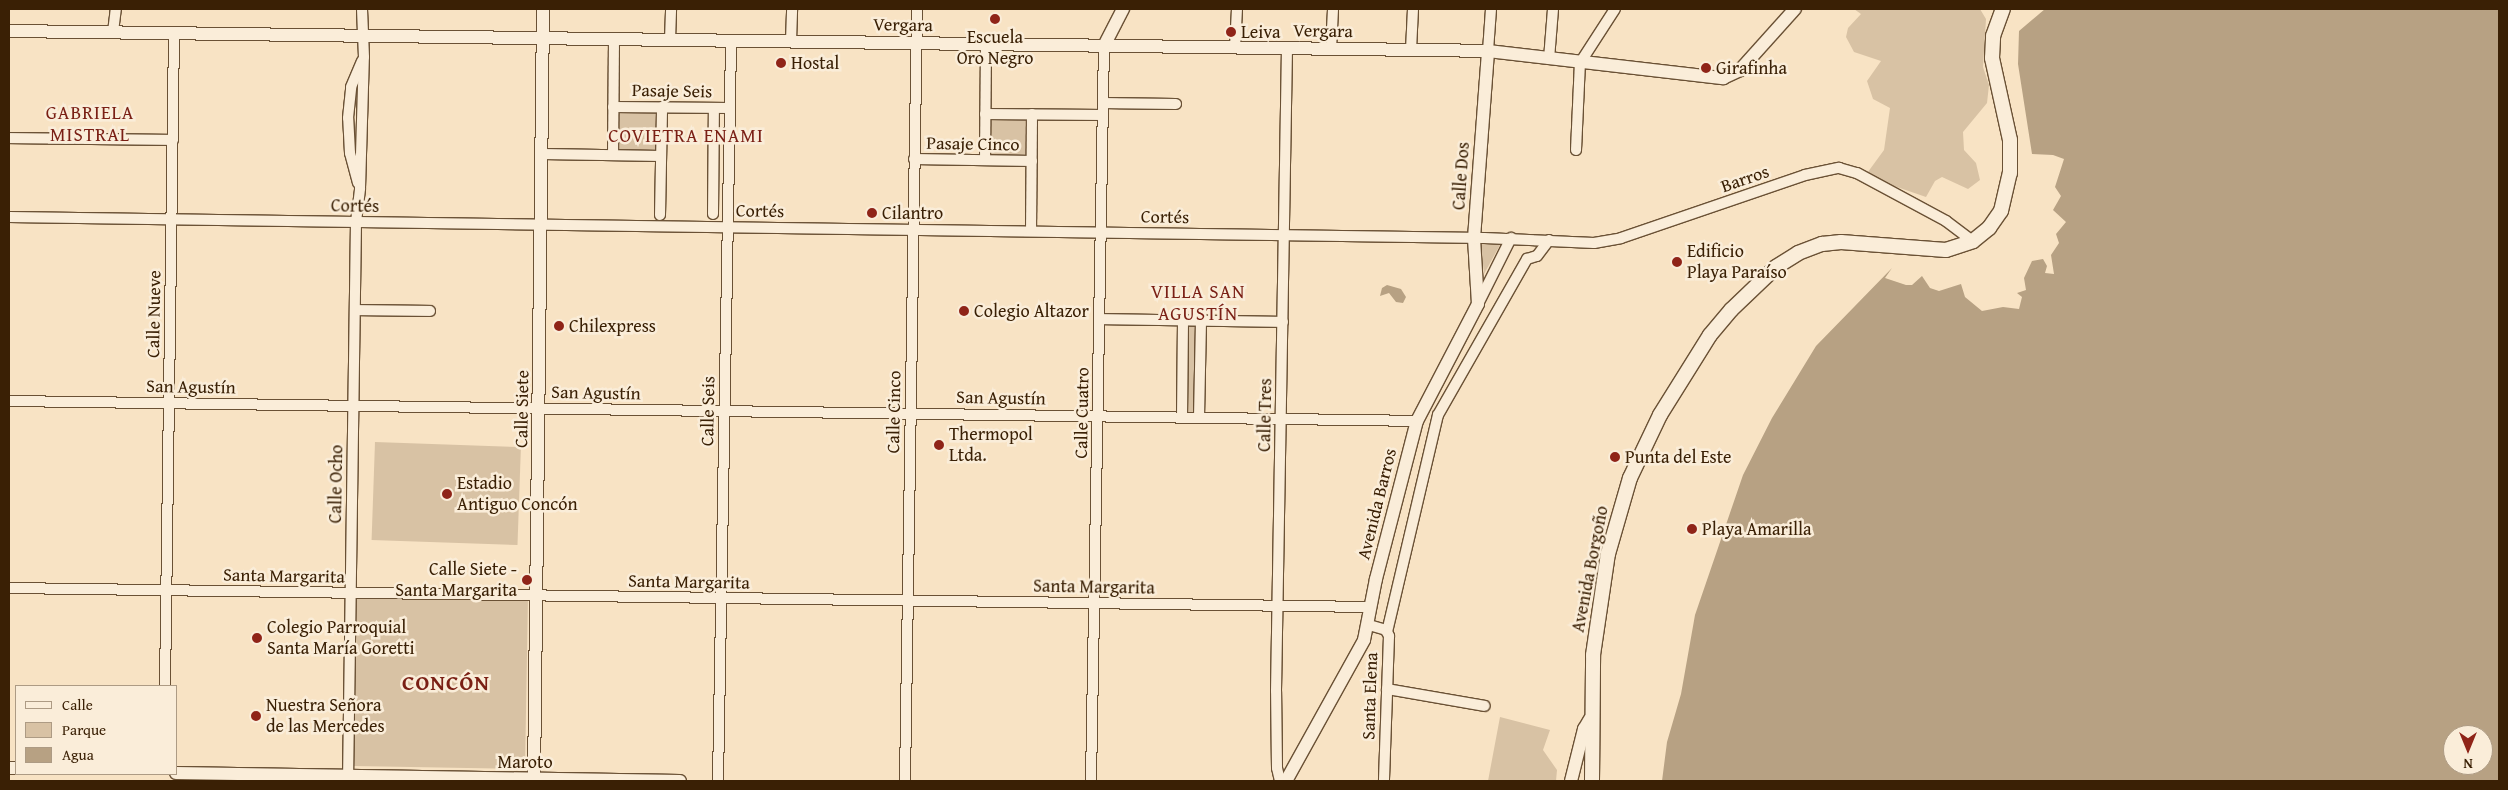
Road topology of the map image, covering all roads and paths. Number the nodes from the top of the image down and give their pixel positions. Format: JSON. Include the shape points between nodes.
{"nodes":[{"id":1,"x":116,"y":9,"type":"edge"},
{"id":2,"x":362,"y":9,"type":"edge"},
{"id":3,"x":543,"y":9,"type":"edge"},
{"id":4,"x":671,"y":9,"type":"edge"},
{"id":5,"x":792,"y":9,"type":"edge"},
{"id":6,"x":917,"y":9,"type":"edge"},
{"id":7,"x":1122,"y":9,"type":"edge"},
{"id":8,"x":1237,"y":9,"type":"edge"},
{"id":9,"x":1334,"y":9,"type":"edge"},
{"id":10,"x":1413,"y":9,"type":"edge"},
{"id":11,"x":1491,"y":9,"type":"edge"},
{"id":12,"x":1553,"y":9,"type":"edge"},
{"id":13,"x":1615,"y":9,"type":"edge"},
{"id":14,"x":1795,"y":9,"type":"edge"},
{"id":15,"x":2003,"y":9,"type":"edge"},
{"id":16,"x":9,"y":31,"type":"edge"},
{"id":17,"x":113,"y":32,"type":"junction"},
{"id":18,"x":174,"y":33,"type":"junction"},
{"id":19,"x":362,"y":36,"type":"junction"},
{"id":20,"x":544,"y":38,"type":"junction"},
{"id":21,"x":614,"y":39,"type":"junction"},
{"id":22,"x":670,"y":40,"type":"junction"},
{"id":23,"x":730,"y":40,"type":"junction"},
{"id":24,"x":791,"y":41,"type":"junction"},
{"id":25,"x":915,"y":43,"type":"junction"},
{"id":26,"x":986,"y":44,"type":"junction"},
{"id":27,"x":1104,"y":46,"type":"junction"},
{"id":28,"x":1235,"y":47,"type":"junction"},
{"id":29,"x":1287,"y":48,"type":"junction"},
{"id":30,"x":1331,"y":49,"type":"junction"},
{"id":31,"x":1411,"y":50,"type":"junction"},
{"id":32,"x":1488,"y":51,"type":"junction"},
{"id":33,"x":1549,"y":59,"type":"junction"},
{"id":34,"x":1580,"y":63,"type":"junction"},
{"id":35,"x":1103,"y":103,"type":"junction"},
{"id":36,"x":1176,"y":104,"type":"dead end"},
{"id":37,"x":613,"y":107,"type":"junction"},
{"id":38,"x":662,"y":107,"type":"junction"},
{"id":39,"x":714,"y":108,"type":"junction"},
{"id":40,"x":729,"y":108,"type":"junction"},
{"id":41,"x":985,"y":114,"type":"junction"},
{"id":42,"x":1032,"y":114,"type":"junction"},
{"id":43,"x":1103,"y":115,"type":"junction"},
{"id":44,"x":9,"y":138,"type":"edge"},
{"id":45,"x":173,"y":140,"type":"junction"},
{"id":46,"x":1576,"y":150,"type":"dead end"},
{"id":47,"x":543,"y":154,"type":"junction"},
{"id":48,"x":613,"y":155,"type":"junction"},
{"id":49,"x":661,"y":156,"type":"junction"},
{"id":50,"x":914,"y":159,"type":"junction"},
{"id":51,"x":985,"y":160,"type":"junction"},
{"id":52,"x":1032,"y":161,"type":"junction"},
{"id":53,"x":713,"y":214,"type":"dead end"},
{"id":54,"x":660,"y":215,"type":"dead end"},
{"id":55,"x":9,"y":217,"type":"edge"},
{"id":56,"x":172,"y":219,"type":"junction"},
{"id":57,"x":356,"y":222,"type":"junction"},
{"id":58,"x":542,"y":224,"type":"junction"},
{"id":59,"x":727,"y":227,"type":"junction"},
{"id":60,"x":913,"y":230,"type":"junction"},
{"id":61,"x":1031,"y":231,"type":"junction"},
{"id":62,"x":1101,"y":232,"type":"junction"},
{"id":63,"x":1284,"y":235,"type":"junction"},
{"id":64,"x":1474,"y":238,"type":"junction"},
{"id":65,"x":1511,"y":238,"type":"junction"},
{"id":66,"x":1549,"y":240,"type":"junction"},
{"id":67,"x":1973,"y":241,"type":"junction"},
{"id":68,"x":1478,"y":304,"type":"junction"},
{"id":69,"x":354,"y":310,"type":"junction"},
{"id":70,"x":430,"y":311,"type":"dead end"},
{"id":71,"x":1100,"y":319,"type":"junction"},
{"id":72,"x":1183,"y":321,"type":"junction"},
{"id":73,"x":1201,"y":321,"type":"junction"},
{"id":74,"x":1283,"y":322,"type":"junction"},
{"id":75,"x":9,"y":401,"type":"edge"},
{"id":76,"x":169,"y":403,"type":"junction"},
{"id":77,"x":353,"y":406,"type":"junction"},
{"id":78,"x":540,"y":408,"type":"junction"},
{"id":79,"x":724,"y":411,"type":"junction"},
{"id":80,"x":910,"y":413,"type":"junction"},
{"id":81,"x":1099,"y":416,"type":"junction"},
{"id":82,"x":1182,"y":417,"type":"junction"},
{"id":83,"x":1199,"y":418,"type":"junction"},
{"id":84,"x":1282,"y":418,"type":"junction"},
{"id":85,"x":1417,"y":420,"type":"junction"},
{"id":86,"x":9,"y":588,"type":"edge"},
{"id":87,"x":166,"y":591,"type":"junction"},
{"id":88,"x":351,"y":593,"type":"junction"},
{"id":89,"x":537,"y":596,"type":"junction"},
{"id":90,"x":721,"y":598,"type":"junction"},
{"id":91,"x":907,"y":601,"type":"junction"},
{"id":92,"x":1093,"y":604,"type":"junction"},
{"id":93,"x":1277,"y":606,"type":"junction"},
{"id":94,"x":1369,"y":608,"type":"junction"},
{"id":95,"x":1369,"y":625,"type":"junction"},
{"id":96,"x":1387,"y":632,"type":"junction"},
{"id":97,"x":165,"y":685,"type":"edge"},
{"id":98,"x":1387,"y":689,"type":"junction"},
{"id":99,"x":1485,"y":706,"type":"dead end"},
{"id":100,"x":1590,"y":719,"type":"junction"},
{"id":101,"x":178,"y":773,"type":"edge"},
{"id":102,"x":348,"y":779,"type":"edge"},
{"id":103,"x":372,"y":780,"type":"edge"},
{"id":104,"x":534,"y":780,"type":"edge"},
{"id":105,"x":680,"y":781,"type":"edge"},
{"id":106,"x":718,"y":781,"type":"edge"},
{"id":107,"x":905,"y":781,"type":"edge"},
{"id":108,"x":1091,"y":781,"type":"edge"},
{"id":109,"x":1280,"y":781,"type":"edge"},
{"id":110,"x":1286,"y":781,"type":"edge"},
{"id":111,"x":1384,"y":781,"type":"edge"},
{"id":112,"x":1571,"y":781,"type":"edge"},
{"id":113,"x":1592,"y":781,"type":"edge"}],
"edges":[{"from":1,"to":17,"type":"street"},
{"from":2,"to":19,"type":"street","name":"Calle Ocho"},
{"from":3,"to":20,"type":"street","name":"Calle Siete"},
{"from":4,"to":22,"type":"street"},
{"from":5,"to":24,"type":"street"},
{"from":6,"to":25,"type":"street","name":"Calle Cinco"},
{"from":7,"to":27,"type":"street"},
{"from":8,"to":28,"type":"street"},
{"from":9,"to":30,"type":"street"},
{"from":10,"to":31,"type":"street"},
{"from":11,"to":32,"type":"street"},
{"from":12,"to":33,"type":"street"},
{"from":13,"to":34,"type":"street"},
{"from":14,"to":34,"type":"street","name":"Vergara","via":[[1754,58],[1728,77],[1704,78]]},
{"from":15,"to":67,"type":"main road","name":"Avenida Borgoño","via":[[1994,36],[1992,58],[2010,140],[2010,173],[2001,211],[1989,228]]},
{"from":16,"to":17,"type":"street","name":"Vergara"},
{"from":17,"to":18,"type":"street","name":"Vergara"},
{"from":18,"to":19,"type":"street","name":"Vergara"},
{"from":18,"to":45,"type":"street","name":"Calle Nueve"},
{"from":19,"to":20,"type":"street","name":"Vergara"},
{"from":19,"to":57,"type":"street","name":"Calle Ocho","via":[[364,57],[351,87],[348,118],[350,153],[360,188]]},
{"from":20,"to":21,"type":"street","name":"Vergara"},
{"from":20,"to":47,"type":"street","name":"Calle Siete"},
{"from":21,"to":22,"type":"street","name":"Vergara"},
{"from":21,"to":37,"type":"street"},
{"from":22,"to":23,"type":"street","name":"Vergara"},
{"from":23,"to":24,"type":"street","name":"Vergara"},
{"from":23,"to":40,"type":"street","name":"Calle Seis"},
{"from":24,"to":25,"type":"street","name":"Vergara"},
{"from":25,"to":26,"type":"street","name":"Vergara"},
{"from":25,"to":50,"type":"street","name":"Calle Cinco"},
{"from":26,"to":27,"type":"street","name":"Vergara"},
{"from":26,"to":41,"type":"street"},
{"from":27,"to":28,"type":"street","name":"Vergara"},
{"from":27,"to":35,"type":"street","name":"Calle Cuatro"},
{"from":28,"to":29,"type":"street","name":"Vergara"},
{"from":29,"to":30,"type":"street","name":"Vergara"},
{"from":29,"to":63,"type":"street","name":"Calle Tres"},
{"from":30,"to":31,"type":"street","name":"Vergara"},
{"from":31,"to":32,"type":"street","name":"Vergara"},
{"from":32,"to":33,"type":"street","name":"Vergara"},
{"from":32,"to":64,"type":"street","name":"Calle Dos"},
{"from":33,"to":34,"type":"street","name":"Vergara"},
{"from":34,"to":46,"type":"street"},
{"from":35,"to":36,"type":"street"},
{"from":35,"to":43,"type":"street","name":"Calle Cuatro"},
{"from":37,"to":38,"type":"street","name":"Pasaje Seis"},
{"from":37,"to":48,"type":"street"},
{"from":38,"to":39,"type":"street","name":"Pasaje Seis"},
{"from":38,"to":49,"type":"street"},
{"from":39,"to":40,"type":"street","name":"Pasaje Seis"},
{"from":39,"to":53,"type":"street"},
{"from":40,"to":59,"type":"street","name":"Calle Seis"},
{"from":41,"to":42,"type":"street"},
{"from":41,"to":51,"type":"street"},
{"from":42,"to":43,"type":"street"},
{"from":42,"to":52,"type":"street"},
{"from":43,"to":62,"type":"street","name":"Calle Cuatro"},
{"from":44,"to":45,"type":"street"},
{"from":45,"to":56,"type":"street","name":"Calle Nueve"},
{"from":47,"to":48,"type":"street"},
{"from":47,"to":58,"type":"street","name":"Calle Siete"},
{"from":48,"to":49,"type":"street"},
{"from":49,"to":54,"type":"street"},
{"from":50,"to":51,"type":"street","name":"Pasaje Cinco"},
{"from":50,"to":60,"type":"street","name":"Calle Cinco"},
{"from":51,"to":52,"type":"street","name":"Pasaje Cinco"},
{"from":52,"to":61,"type":"street"},
{"from":55,"to":56,"type":"street","name":"Cortés"},
{"from":56,"to":57,"type":"street","name":"Cortés"},
{"from":56,"to":76,"type":"street","name":"Calle Nueve"},
{"from":57,"to":58,"type":"street","name":"Cortés"},
{"from":57,"to":69,"type":"street","name":"Calle Ocho"},
{"from":58,"to":59,"type":"street","name":"Cortés"},
{"from":58,"to":78,"type":"street","name":"Calle Siete"},
{"from":59,"to":60,"type":"street","name":"Cortés"},
{"from":59,"to":79,"type":"street","name":"Calle Seis"},
{"from":60,"to":61,"type":"street","name":"Cortés"},
{"from":60,"to":80,"type":"street","name":"Calle Cinco"},
{"from":61,"to":62,"type":"street","name":"Cortés"},
{"from":62,"to":63,"type":"street","name":"Cortés"},
{"from":62,"to":71,"type":"street","name":"Calle Cuatro"},
{"from":63,"to":64,"type":"street","name":"Cortés"},
{"from":63,"to":74,"type":"street","name":"Calle Tres"},
{"from":64,"to":65,"type":"street","name":"Cortés"},
{"from":64,"to":68,"type":"street","name":"Calle Dos"},
{"from":65,"to":66,"type":"street","name":"Barros"},
{"from":65,"to":68,"type":"street","name":"Avenida Barros"},
{"from":66,"to":67,"type":"street","name":"Barros","via":[[1606,242],[1806,175],[1839,168],[1857,173],[1946,221]]},
{"from":66,"to":96,"type":"street","name":"Avenida Barros","via":[[1537,256],[1526,259],[1438,415]]},
{"from":67,"to":100,"type":"main road","name":"Avenida Borgoño","via":[[1938,250],[1841,242],[1810,247],[1776,266],[1710,336],[1660,415],[1630,478],[1616,520],[1597,624]]},
{"from":68,"to":85,"type":"street","name":"Avenida Barros"},
{"from":69,"to":70,"type":"street"},
{"from":69,"to":77,"type":"street","name":"Calle Ocho"},
{"from":71,"to":72,"type":"street"},
{"from":71,"to":81,"type":"street","name":"Calle Cuatro"},
{"from":72,"to":73,"type":"street"},
{"from":72,"to":82,"type":"street"},
{"from":73,"to":74,"type":"street"},
{"from":73,"to":83,"type":"street"},
{"from":74,"to":84,"type":"street","name":"Calle Tres"},
{"from":75,"to":76,"type":"street","name":"San Agustín"},
{"from":76,"to":77,"type":"street","name":"San Agustín"},
{"from":76,"to":87,"type":"street","name":"Calle Nueve"},
{"from":77,"to":78,"type":"street","name":"San Agustín"},
{"from":77,"to":88,"type":"street","name":"Calle Ocho"},
{"from":78,"to":79,"type":"street","name":"San Agustín"},
{"from":78,"to":89,"type":"street","name":"Calle Siete"},
{"from":79,"to":80,"type":"street","name":"San Agustín"},
{"from":79,"to":90,"type":"street","name":"Calle Seis"},
{"from":80,"to":81,"type":"street","name":"San Agustín"},
{"from":80,"to":91,"type":"street","name":"Calle Cinco"},
{"from":81,"to":82,"type":"street","name":"San Agustín"},
{"from":81,"to":92,"type":"street","name":"Calle Cuatro"},
{"from":82,"to":83,"type":"street","name":"San Agustín"},
{"from":83,"to":84,"type":"street","name":"San Agustín"},
{"from":84,"to":85,"type":"street","name":"San Agustín"},
{"from":84,"to":93,"type":"street","name":"Calle Tres"},
{"from":85,"to":94,"type":"street","name":"Avenida Barros"},
{"from":86,"to":87,"type":"street","name":"Santa Margarita"},
{"from":87,"to":88,"type":"street","name":"Santa Margarita"},
{"from":87,"to":97,"type":"street","name":"Calle Nueve"},
{"from":88,"to":89,"type":"street","name":"Santa Margarita"},
{"from":88,"to":102,"type":"street","name":"Calle Ocho"},
{"from":89,"to":90,"type":"street","name":"Santa Margarita"},
{"from":89,"to":104,"type":"street","name":"Calle Siete"},
{"from":90,"to":91,"type":"street","name":"Santa Margarita"},
{"from":90,"to":106,"type":"street","name":"Calle Seis"},
{"from":91,"to":92,"type":"street","name":"Santa Margarita"},
{"from":91,"to":107,"type":"street","name":"Calle Cinco"},
{"from":92,"to":93,"type":"street","name":"Santa Margarita"},
{"from":92,"to":108,"type":"street","name":"Calle Cuatro"},
{"from":93,"to":94,"type":"street","name":"Santa Margarita"},
{"from":93,"to":109,"type":"street","name":"Calle Tres","via":[[1277,758]]},
{"from":94,"to":95,"type":"street","name":"Avenida Barros"},
{"from":95,"to":96,"type":"street","name":"Santa Elena"},
{"from":95,"to":110,"type":"street","name":"Avenida Barros","via":[[1364,640]]},
{"from":96,"to":98,"type":"street","name":"Santa Elena"},
{"from":98,"to":99,"type":"street"},
{"from":98,"to":111,"type":"street","name":"Santa Elena"},
{"from":100,"to":112,"type":"street","via":[[1584,729]]},
{"from":100,"to":113,"type":"main road","name":"Avenida Borgoño"},
{"from":101,"to":102,"type":"street","name":"Maroto"},
{"from":102,"to":103,"type":"street","name":"Maroto"},
{"from":103,"to":104,"type":"street","name":"Maroto"},
{"from":104,"to":105,"type":"street","name":"Maroto"}]}
